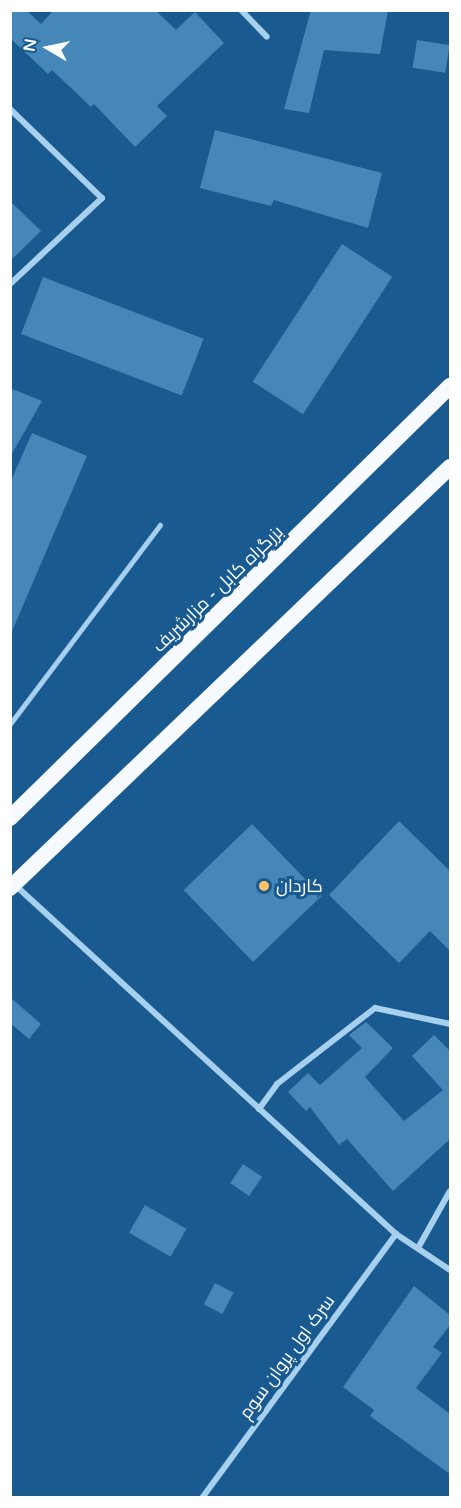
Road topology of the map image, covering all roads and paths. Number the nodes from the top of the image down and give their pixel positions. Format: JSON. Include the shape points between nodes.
{"nodes":[{"id":1,"x":241,"y":10,"type":"edge"},
{"id":2,"x":267,"y":37,"type":"dead end"},
{"id":3,"x":10,"y":109,"type":"edge"},
{"id":4,"x":10,"y":284,"type":"edge"},
{"id":5,"x":450,"y":386,"type":"edge"},
{"id":6,"x":450,"y":467,"type":"edge"},
{"id":7,"x":160,"y":525,"type":"dead end"},
{"id":8,"x":10,"y":724,"type":"edge"},
{"id":9,"x":10,"y":818,"type":"edge"},
{"id":10,"x":12,"y":886,"type":"edge"},
{"id":11,"x":450,"y":1024,"type":"edge"},
{"id":12,"x":259,"y":1109,"type":"junction"},
{"id":13,"x":450,"y":1191,"type":"edge"},
{"id":14,"x":396,"y":1234,"type":"junction"},
{"id":15,"x":418,"y":1248,"type":"junction"},
{"id":16,"x":450,"y":1270,"type":"edge"},
{"id":17,"x":202,"y":1497,"type":"edge"}],
"edges":[{"from":1,"to":2,"type":"street"},
{"from":3,"to":4,"type":"street","via":[[102,198]]},
{"from":5,"to":9,"type":"highway","name":"بزرگراه کابل - مزارشریف"},
{"from":6,"to":10,"type":"highway"},
{"from":7,"to":8,"type":"lane"},
{"from":10,"to":12,"type":"street"},
{"from":11,"to":12,"type":"street","via":[[375,1008],[277,1083]]},
{"from":12,"to":14,"type":"street"},
{"from":13,"to":15,"type":"street"},
{"from":14,"to":15,"type":"street"},
{"from":14,"to":17,"type":"street","name":"سرک اول پروان سوم"},
{"from":15,"to":16,"type":"street"}]}
